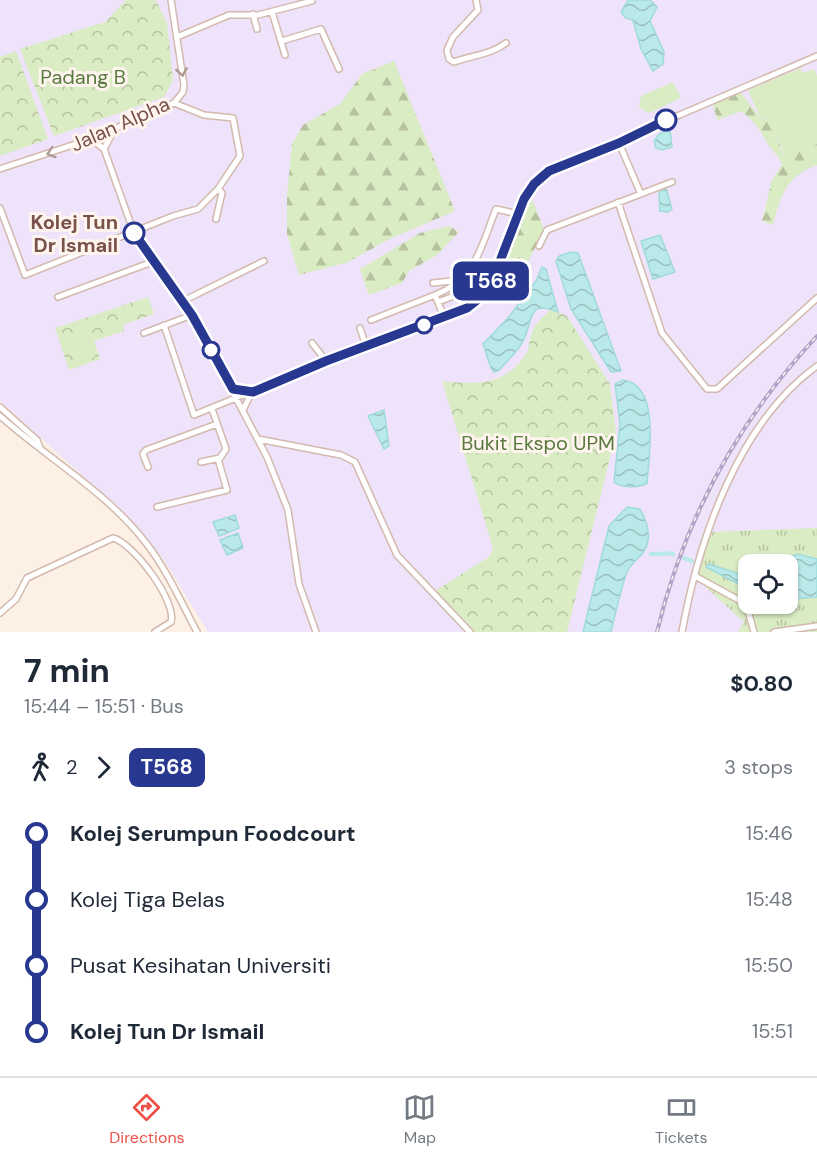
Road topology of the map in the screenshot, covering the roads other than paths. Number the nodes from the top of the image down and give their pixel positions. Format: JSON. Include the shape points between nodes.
{"nodes":[{"id":1,"x":171,"y":0,"type":"edge"},
{"id":2,"x":477,"y":0,"type":"edge"},
{"id":3,"x":312,"y":2,"type":"dead end"},
{"id":4,"x":272,"y":12,"type":"junction"},
{"id":5,"x":253,"y":14,"type":"junction"},
{"id":6,"x":257,"y":29,"type":"dead end"},
{"id":7,"x":177,"y":37,"type":"junction"},
{"id":8,"x":282,"y":41,"type":"junction"},
{"id":9,"x":506,"y":43,"type":"dead end"},
{"id":10,"x":285,"y":56,"type":"dead end"},
{"id":11,"x":817,"y":57,"type":"edge"},
{"id":12,"x":339,"y":69,"type":"dead end"},
{"id":13,"x":174,"y":103,"type":"junction"},
{"id":14,"x":114,"y":130,"type":"junction"},
{"id":15,"x":91,"y":139,"type":"junction"},
{"id":16,"x":619,"y":143,"type":"junction"},
{"id":17,"x":104,"y":149,"type":"junction"},
{"id":18,"x":0,"y":169,"type":"edge"},
{"id":19,"x":672,"y":182,"type":"dead end"},
{"id":20,"x":218,"y":189,"type":"junction"},
{"id":21,"x":640,"y":192,"type":"junction"},
{"id":22,"x":618,"y":202,"type":"junction"},
{"id":23,"x":0,"y":208,"type":"edge"},
{"id":24,"x":518,"y":214,"type":"junction"},
{"id":25,"x":216,"y":219,"type":"dead end"},
{"id":26,"x":134,"y":233,"type":"junction"},
{"id":27,"x":540,"y":246,"type":"dead end"},
{"id":28,"x":155,"y":261,"type":"junction"},
{"id":29,"x":264,"y":261,"type":"dead end"},
{"id":30,"x":462,"y":280,"type":"junction"},
{"id":31,"x":433,"y":283,"type":"dead end"},
{"id":32,"x":457,"y":285,"type":"junction"},
{"id":33,"x":435,"y":295,"type":"junction"},
{"id":34,"x":58,"y":297,"type":"dead end"},
{"id":35,"x":817,"y":298,"type":"edge"},
{"id":36,"x":183,"y":301,"type":"junction"},
{"id":37,"x":438,"y":302,"type":"junction"},
{"id":38,"x":192,"y":315,"type":"junction"},
{"id":39,"x":444,"y":317,"type":"junction"},
{"id":40,"x":371,"y":320,"type":"dead end"},
{"id":41,"x":164,"y":325,"type":"junction"},
{"id":42,"x":360,"y":328,"type":"dead end"},
{"id":43,"x":144,"y":333,"type":"dead end"},
{"id":44,"x":312,"y":343,"type":"dead end"},
{"id":45,"x":366,"y":346,"type":"junction"},
{"id":46,"x":326,"y":361,"type":"junction"},
{"id":47,"x":817,"y":366,"type":"edge"},
{"id":48,"x":233,"y":389,"type":"junction"},
{"id":49,"x":253,"y":392,"type":"junction"},
{"id":50,"x":237,"y":399,"type":"junction"},
{"id":51,"x":0,"y":407,"type":"edge"},
{"id":52,"x":212,"y":409,"type":"junction"},
{"id":53,"x":243,"y":410,"type":"junction"},
{"id":54,"x":0,"y":416,"type":"edge"},
{"id":55,"x":217,"y":424,"type":"junction"},
{"id":56,"x":258,"y":439,"type":"junction"},
{"id":57,"x":40,"y":448,"type":"junction"},
{"id":58,"x":218,"y":459,"type":"junction"},
{"id":59,"x":201,"y":462,"type":"dead end"},
{"id":60,"x":148,"y":467,"type":"dead end"},
{"id":61,"x":157,"y":507,"type":"dead end"},
{"id":62,"x":695,"y":576,"type":"junction"},
{"id":63,"x":0,"y":613,"type":"edge"},
{"id":64,"x":817,"y":626,"type":"edge"},
{"id":65,"x":155,"y":632,"type":"edge"},
{"id":66,"x":196,"y":632,"type":"edge"},
{"id":67,"x":316,"y":632,"type":"edge"},
{"id":68,"x":470,"y":632,"type":"edge"},
{"id":69,"x":682,"y":632,"type":"edge"},
{"id":70,"x":754,"y":632,"type":"edge"},
{"id":71,"x":774,"y":632,"type":"edge"}],
"edges":[{"from":1,"to":7,"type":"street","name":"Jalan Alpha"},
{"from":2,"to":9,"type":"street","via":[[478,10],[453,37],[447,50],[449,60],[485,55]]},
{"from":3,"to":4,"type":"street"},
{"from":4,"to":5,"type":"street"},
{"from":4,"to":8,"type":"street"},
{"from":5,"to":6,"type":"street"},
{"from":5,"to":7,"type":"street","via":[[229,15]]},
{"from":7,"to":13,"type":"street","name":"Jalan Alpha","one_way":true,"via":[[184,85]]},
{"from":8,"to":10,"type":"street"},
{"from":8,"to":12,"type":"street","via":[[321,29]]},
{"from":11,"to":16,"type":"street"},
{"from":13,"to":14,"type":"street","name":"Jalan Alpha"},
{"from":13,"to":20,"type":"street","via":[[204,115],[233,118],[240,156]]},
{"from":14,"to":15,"type":"street","name":"Jalan Alpha"},
{"from":14,"to":17,"type":"street"},
{"from":15,"to":17,"type":"street"},
{"from":15,"to":18,"type":"street","name":"Jalan Alpha","one_way":true},
{"from":16,"to":21,"type":"street"},
{"from":16,"to":24,"type":"street","via":[[549,171],[529,190]]},
{"from":17,"to":26,"type":"street"},
{"from":19,"to":21,"type":"street"},
{"from":20,"to":25,"type":"street","via":[[222,193]]},
{"from":20,"to":26,"type":"street","via":[[198,208]]},
{"from":21,"to":22,"type":"street"},
{"from":22,"to":27,"type":"street","via":[[547,230]]},
{"from":22,"to":35,"type":"street","via":[[662,333],[708,389],[717,389]]},
{"from":23,"to":26,"type":"street","via":[[25,274]]},
{"from":24,"to":30,"type":"street","via":[[496,210],[472,269]]},
{"from":24,"to":39,"type":"street","via":[[495,274],[481,297],[467,308]]},
{"from":26,"to":28,"type":"street"},
{"from":28,"to":34,"type":"street"},
{"from":28,"to":36,"type":"street"},
{"from":29,"to":36,"type":"street"},
{"from":30,"to":31,"type":"street"},
{"from":30,"to":32,"type":"street"},
{"from":32,"to":33,"type":"street"},
{"from":32,"to":37,"type":"street","via":[[454,296]]},
{"from":33,"to":37,"type":"street"},
{"from":33,"to":40,"type":"street"},
{"from":36,"to":38,"type":"street"},
{"from":37,"to":39,"type":"street"},
{"from":38,"to":41,"type":"street"},
{"from":38,"to":48,"type":"street"},
{"from":39,"to":45,"type":"street"},
{"from":41,"to":43,"type":"street"},
{"from":41,"to":52,"type":"street","via":[[194,415]]},
{"from":42,"to":45,"type":"street"},
{"from":44,"to":46,"type":"street"},
{"from":45,"to":46,"type":"street"},
{"from":46,"to":49,"type":"street"},
{"from":47,"to":62,"type":"street","via":[[787,390],[738,462]]},
{"from":48,"to":49,"type":"street"},
{"from":48,"to":50,"type":"street"},
{"from":49,"to":50,"type":"street"},
{"from":49,"to":53,"type":"street"},
{"from":50,"to":52,"type":"street"},
{"from":50,"to":53,"type":"street"},
{"from":51,"to":57,"type":"street","via":[[37,440]]},
{"from":52,"to":55,"type":"street"},
{"from":53,"to":56,"type":"street"},
{"from":54,"to":57,"type":"street"},
{"from":55,"to":58,"type":"street","via":[[226,449]]},
{"from":55,"to":60,"type":"street","via":[[146,450],[143,454]]},
{"from":56,"to":67,"type":"street","via":[[287,506],[301,590]]},
{"from":56,"to":68,"type":"street","via":[[341,454],[355,462],[397,555]]},
{"from":57,"to":66,"type":"street","via":[[120,515],[146,543],[163,567]]},
{"from":58,"to":59,"type":"street"},
{"from":58,"to":61,"type":"street","via":[[226,490]]},
{"from":62,"to":69,"type":"street"},
{"from":62,"to":70,"type":"street","via":[[746,604]]},
{"from":63,"to":65,"type":"street","via":[[16,599],[27,578],[113,538],[122,540],[139,557],[170,605],[171,621]]},
{"from":64,"to":71,"type":"street"}]}
